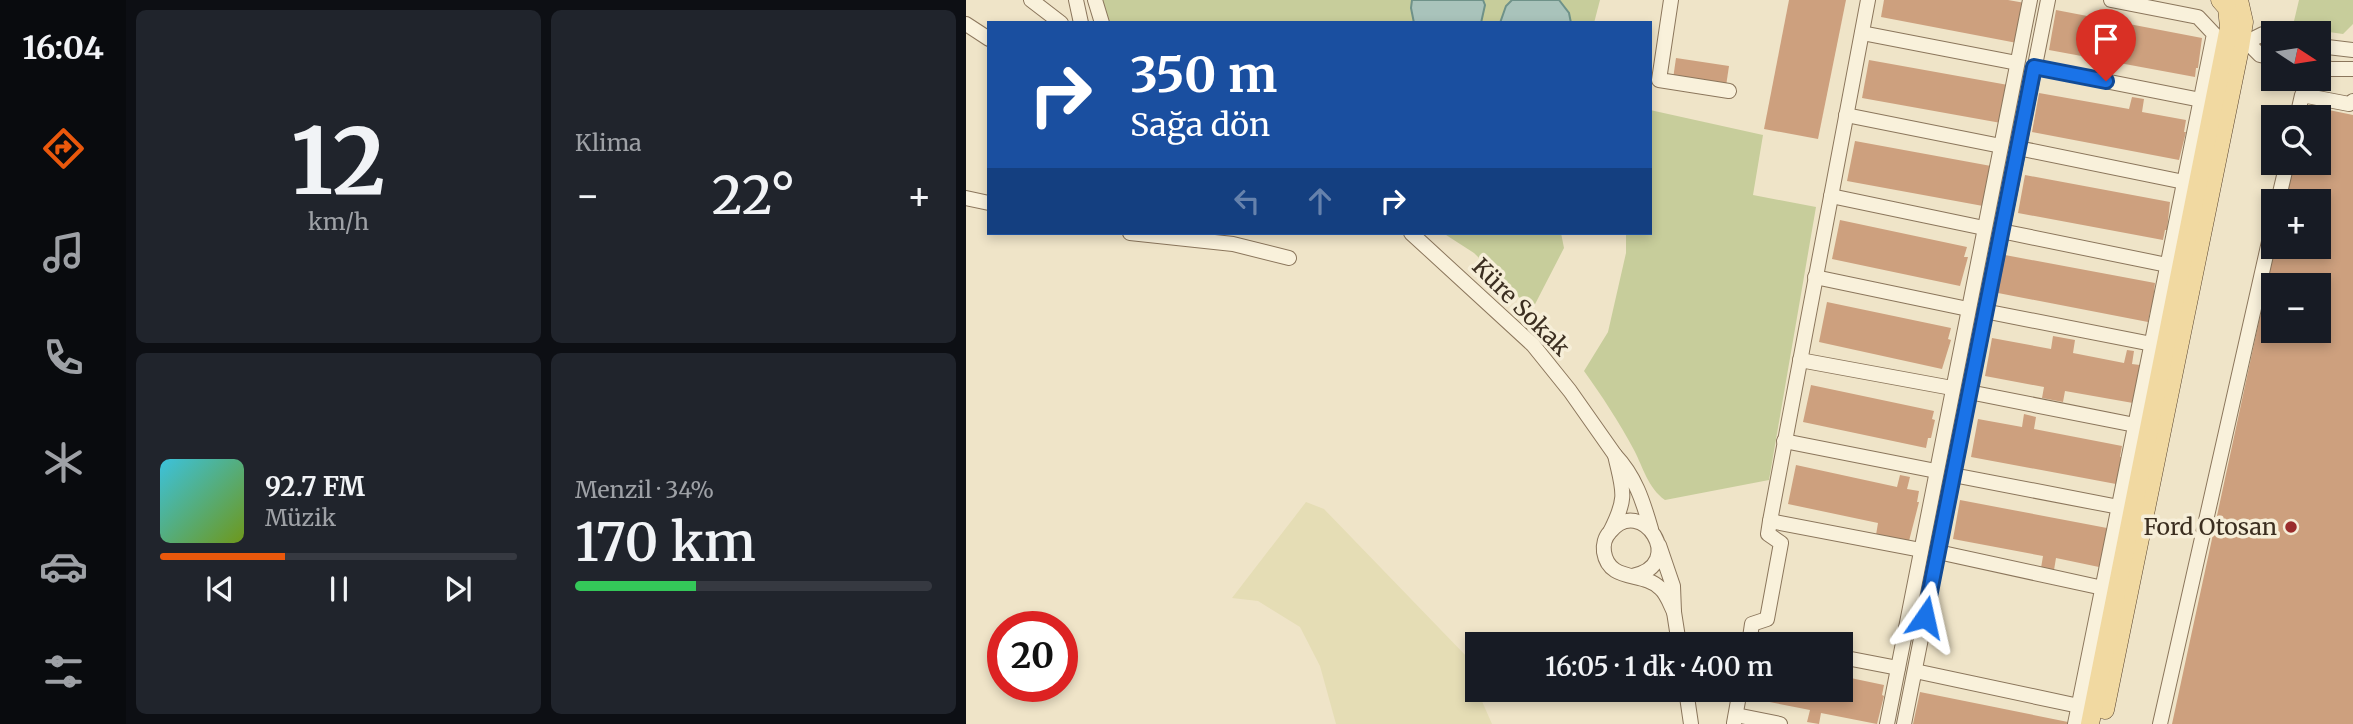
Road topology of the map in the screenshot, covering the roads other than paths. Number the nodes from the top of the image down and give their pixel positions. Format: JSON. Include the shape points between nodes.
{"nodes":[{"id":1,"x":1031,"y":0,"type":"edge"},
{"id":2,"x":1076,"y":0,"type":"edge"},
{"id":3,"x":1095,"y":0,"type":"edge"},
{"id":4,"x":1671,"y":0,"type":"edge"},
{"id":5,"x":1868,"y":0,"type":"edge"},
{"id":6,"x":2030,"y":0,"type":"edge"},
{"id":7,"x":2048,"y":0,"type":"edge"},
{"id":8,"x":2111,"y":0,"type":"edge"},
{"id":9,"x":2220,"y":0,"type":"edge"},
{"id":10,"x":2239,"y":0,"type":"edge"},
{"id":11,"x":1058,"y":21,"type":"edge"},
{"id":12,"x":1081,"y":21,"type":"edge"},
{"id":13,"x":1101,"y":21,"type":"edge"},
{"id":14,"x":966,"y":24,"type":"edge"},
{"id":15,"x":1862,"y":33,"type":"junction"},
{"id":16,"x":2261,"y":35,"type":"edge"},
{"id":17,"x":987,"y":38,"type":"edge"},
{"id":18,"x":2331,"y":47,"type":"edge"},
{"id":19,"x":2353,"y":50,"type":"edge"},
{"id":20,"x":2261,"y":55,"type":"edge"},
{"id":21,"x":2017,"y":63,"type":"junction"},
{"id":22,"x":2034,"y":67,"type":"junction"},
{"id":23,"x":2353,"y":68,"type":"edge"},
{"id":24,"x":2331,"y":69,"type":"edge"},
{"id":25,"x":1729,"y":91,"type":"dead end"},
{"id":26,"x":2201,"y":100,"type":"junction"},
{"id":27,"x":2353,"y":101,"type":"edge"},
{"id":28,"x":2300,"y":105,"type":"edge"},
{"id":29,"x":1846,"y":116,"type":"junction"},
{"id":30,"x":2001,"y":146,"type":"junction"},
{"id":31,"x":2018,"y":149,"type":"junction"},
{"id":32,"x":2184,"y":182,"type":"junction"},
{"id":33,"x":1831,"y":196,"type":"junction"},
{"id":34,"x":966,"y":198,"type":"edge"},
{"id":35,"x":987,"y":203,"type":"edge"},
{"id":36,"x":1984,"y":228,"type":"junction"},
{"id":37,"x":2001,"y":231,"type":"junction"},
{"id":38,"x":1149,"y":235,"type":"edge"},
{"id":39,"x":1413,"y":235,"type":"edge"},
{"id":40,"x":1289,"y":258,"type":"dead end"},
{"id":41,"x":2265,"y":259,"type":"edge"},
{"id":42,"x":2167,"y":265,"type":"junction"},
{"id":43,"x":1815,"y":277,"type":"junction"},
{"id":44,"x":1968,"y":309,"type":"junction"},
{"id":45,"x":1984,"y":311,"type":"junction"},
{"id":46,"x":2152,"y":344,"type":"junction"},
{"id":47,"x":1800,"y":359,"type":"junction"},
{"id":48,"x":1952,"y":388,"type":"junction"},
{"id":49,"x":1969,"y":392,"type":"junction"},
{"id":50,"x":2135,"y":425,"type":"junction"},
{"id":51,"x":1784,"y":441,"type":"junction"},
{"id":52,"x":1615,"y":455,"type":"junction"},
{"id":53,"x":1936,"y":471,"type":"junction"},
{"id":54,"x":1953,"y":475,"type":"junction"},
{"id":55,"x":2119,"y":507,"type":"junction"},
{"id":56,"x":1770,"y":521,"type":"junction"},
{"id":57,"x":1651,"y":529,"type":"junction"},
{"id":58,"x":1611,"y":530,"type":"junction"},
{"id":59,"x":1659,"y":545,"type":"junction"},
{"id":60,"x":1921,"y":550,"type":"junction"},
{"id":61,"x":1938,"y":552,"type":"junction"},
{"id":62,"x":1632,"y":576,"type":"junction"},
{"id":63,"x":2103,"y":587,"type":"junction"},
{"id":64,"x":1674,"y":612,"type":"junction"},
{"id":65,"x":1677,"y":632,"type":"edge"},
{"id":66,"x":1751,"y":632,"type":"edge"},
{"id":67,"x":1853,"y":659,"type":"edge"},
{"id":68,"x":1898,"y":668,"type":"junction"},
{"id":69,"x":1915,"y":671,"type":"junction"},
{"id":70,"x":1688,"y":702,"type":"edge"},
{"id":71,"x":1738,"y":702,"type":"edge"},
{"id":72,"x":2079,"y":706,"type":"junction"},
{"id":73,"x":1735,"y":720,"type":"edge"},
{"id":74,"x":1691,"y":724,"type":"edge"},
{"id":75,"x":1780,"y":724,"type":"edge"},
{"id":76,"x":1887,"y":724,"type":"edge"},
{"id":77,"x":1904,"y":724,"type":"edge"},
{"id":78,"x":2076,"y":724,"type":"edge"},
{"id":79,"x":2090,"y":724,"type":"edge"},
{"id":80,"x":2103,"y":724,"type":"edge"},
{"id":81,"x":2160,"y":724,"type":"edge"}],
"edges":[{"from":1,"to":11,"type":"street"},
{"from":2,"to":12,"type":"street"},
{"from":3,"to":13,"type":"street"},
{"from":4,"to":25,"type":"street","via":[[1659,80]]},
{"from":5,"to":15,"type":"street"},
{"from":6,"to":21,"type":"street"},
{"from":7,"to":22,"type":"street"},
{"from":8,"to":26,"type":"street","via":[[2198,17],[2214,34]]},
{"from":9,"to":79,"type":"main road","via":[[2227,8],[2229,27]]},
{"from":10,"to":80,"type":"main road","via":[[2244,22],[2239,54]]},
{"from":14,"to":17,"type":"street"},
{"from":15,"to":21,"type":"street"},
{"from":15,"to":29,"type":"street"},
{"from":16,"to":20,"type":"street","via":[[2247,42]]},
{"from":18,"to":19,"type":"street"},
{"from":21,"to":30,"type":"street"},
{"from":22,"to":26,"type":"street"},
{"from":22,"to":31,"type":"street"},
{"from":23,"to":24,"type":"street"},
{"from":26,"to":32,"type":"street"},
{"from":27,"to":28,"type":"street","via":[[2302,95]]},
{"from":29,"to":30,"type":"street"},
{"from":29,"to":33,"type":"street"},
{"from":30,"to":36,"type":"street"},
{"from":31,"to":32,"type":"street"},
{"from":31,"to":37,"type":"street"},
{"from":32,"to":42,"type":"street"},
{"from":33,"to":36,"type":"street"},
{"from":33,"to":43,"type":"street"},
{"from":34,"to":35,"type":"street"},
{"from":36,"to":44,"type":"street"},
{"from":37,"to":42,"type":"street"},
{"from":37,"to":45,"type":"street"},
{"from":38,"to":40,"type":"street","via":[[1233,244]]},
{"from":39,"to":52,"type":"street","name":"Küre Sokak","via":[[1533,345]]},
{"from":41,"to":81,"type":"street"},
{"from":42,"to":46,"type":"street"},
{"from":43,"to":44,"type":"street"},
{"from":43,"to":47,"type":"street"},
{"from":44,"to":48,"type":"street"},
{"from":45,"to":46,"type":"street"},
{"from":45,"to":49,"type":"street"},
{"from":46,"to":50,"type":"street"},
{"from":47,"to":48,"type":"street"},
{"from":47,"to":51,"type":"street"},
{"from":48,"to":53,"type":"street"},
{"from":49,"to":50,"type":"street"},
{"from":49,"to":54,"type":"street"},
{"from":50,"to":55,"type":"street"},
{"from":51,"to":53,"type":"street"},
{"from":51,"to":56,"type":"street"},
{"from":52,"to":57,"type":"street","name":"Küre Sokak","via":[[1642,498]]},
{"from":52,"to":58,"type":"street","via":[[1623,492],[1622,507]]},
{"from":53,"to":60,"type":"street"},
{"from":54,"to":55,"type":"street"},
{"from":54,"to":61,"type":"street"},
{"from":55,"to":63,"type":"street"},
{"from":56,"to":60,"type":"street"},
{"from":56,"to":66,"type":"street","via":[[1768,534],[1781,543],[1767,619],[1752,624]]},
{"from":57,"to":58,"type":"street","via":[[1635,521]]},
{"from":57,"to":59,"type":"street"},
{"from":58,"to":62,"type":"street","via":[[1605,556],[1615,571]]},
{"from":59,"to":62,"type":"street","via":[[1649,570]]},
{"from":59,"to":64,"type":"street","via":[[1674,586]]},
{"from":60,"to":68,"type":"street"},
{"from":61,"to":63,"type":"street"},
{"from":61,"to":69,"type":"street"},
{"from":62,"to":64,"type":"street","via":[[1660,587]]},
{"from":63,"to":72,"type":"street"},
{"from":64,"to":65,"type":"street"},
{"from":67,"to":68,"type":"street"},
{"from":68,"to":76,"type":"street"},
{"from":69,"to":72,"type":"street"},
{"from":69,"to":77,"type":"street"},
{"from":70,"to":74,"type":"street"},
{"from":71,"to":73,"type":"street"},
{"from":72,"to":78,"type":"street"},
{"from":73,"to":75,"type":"street"}]}
